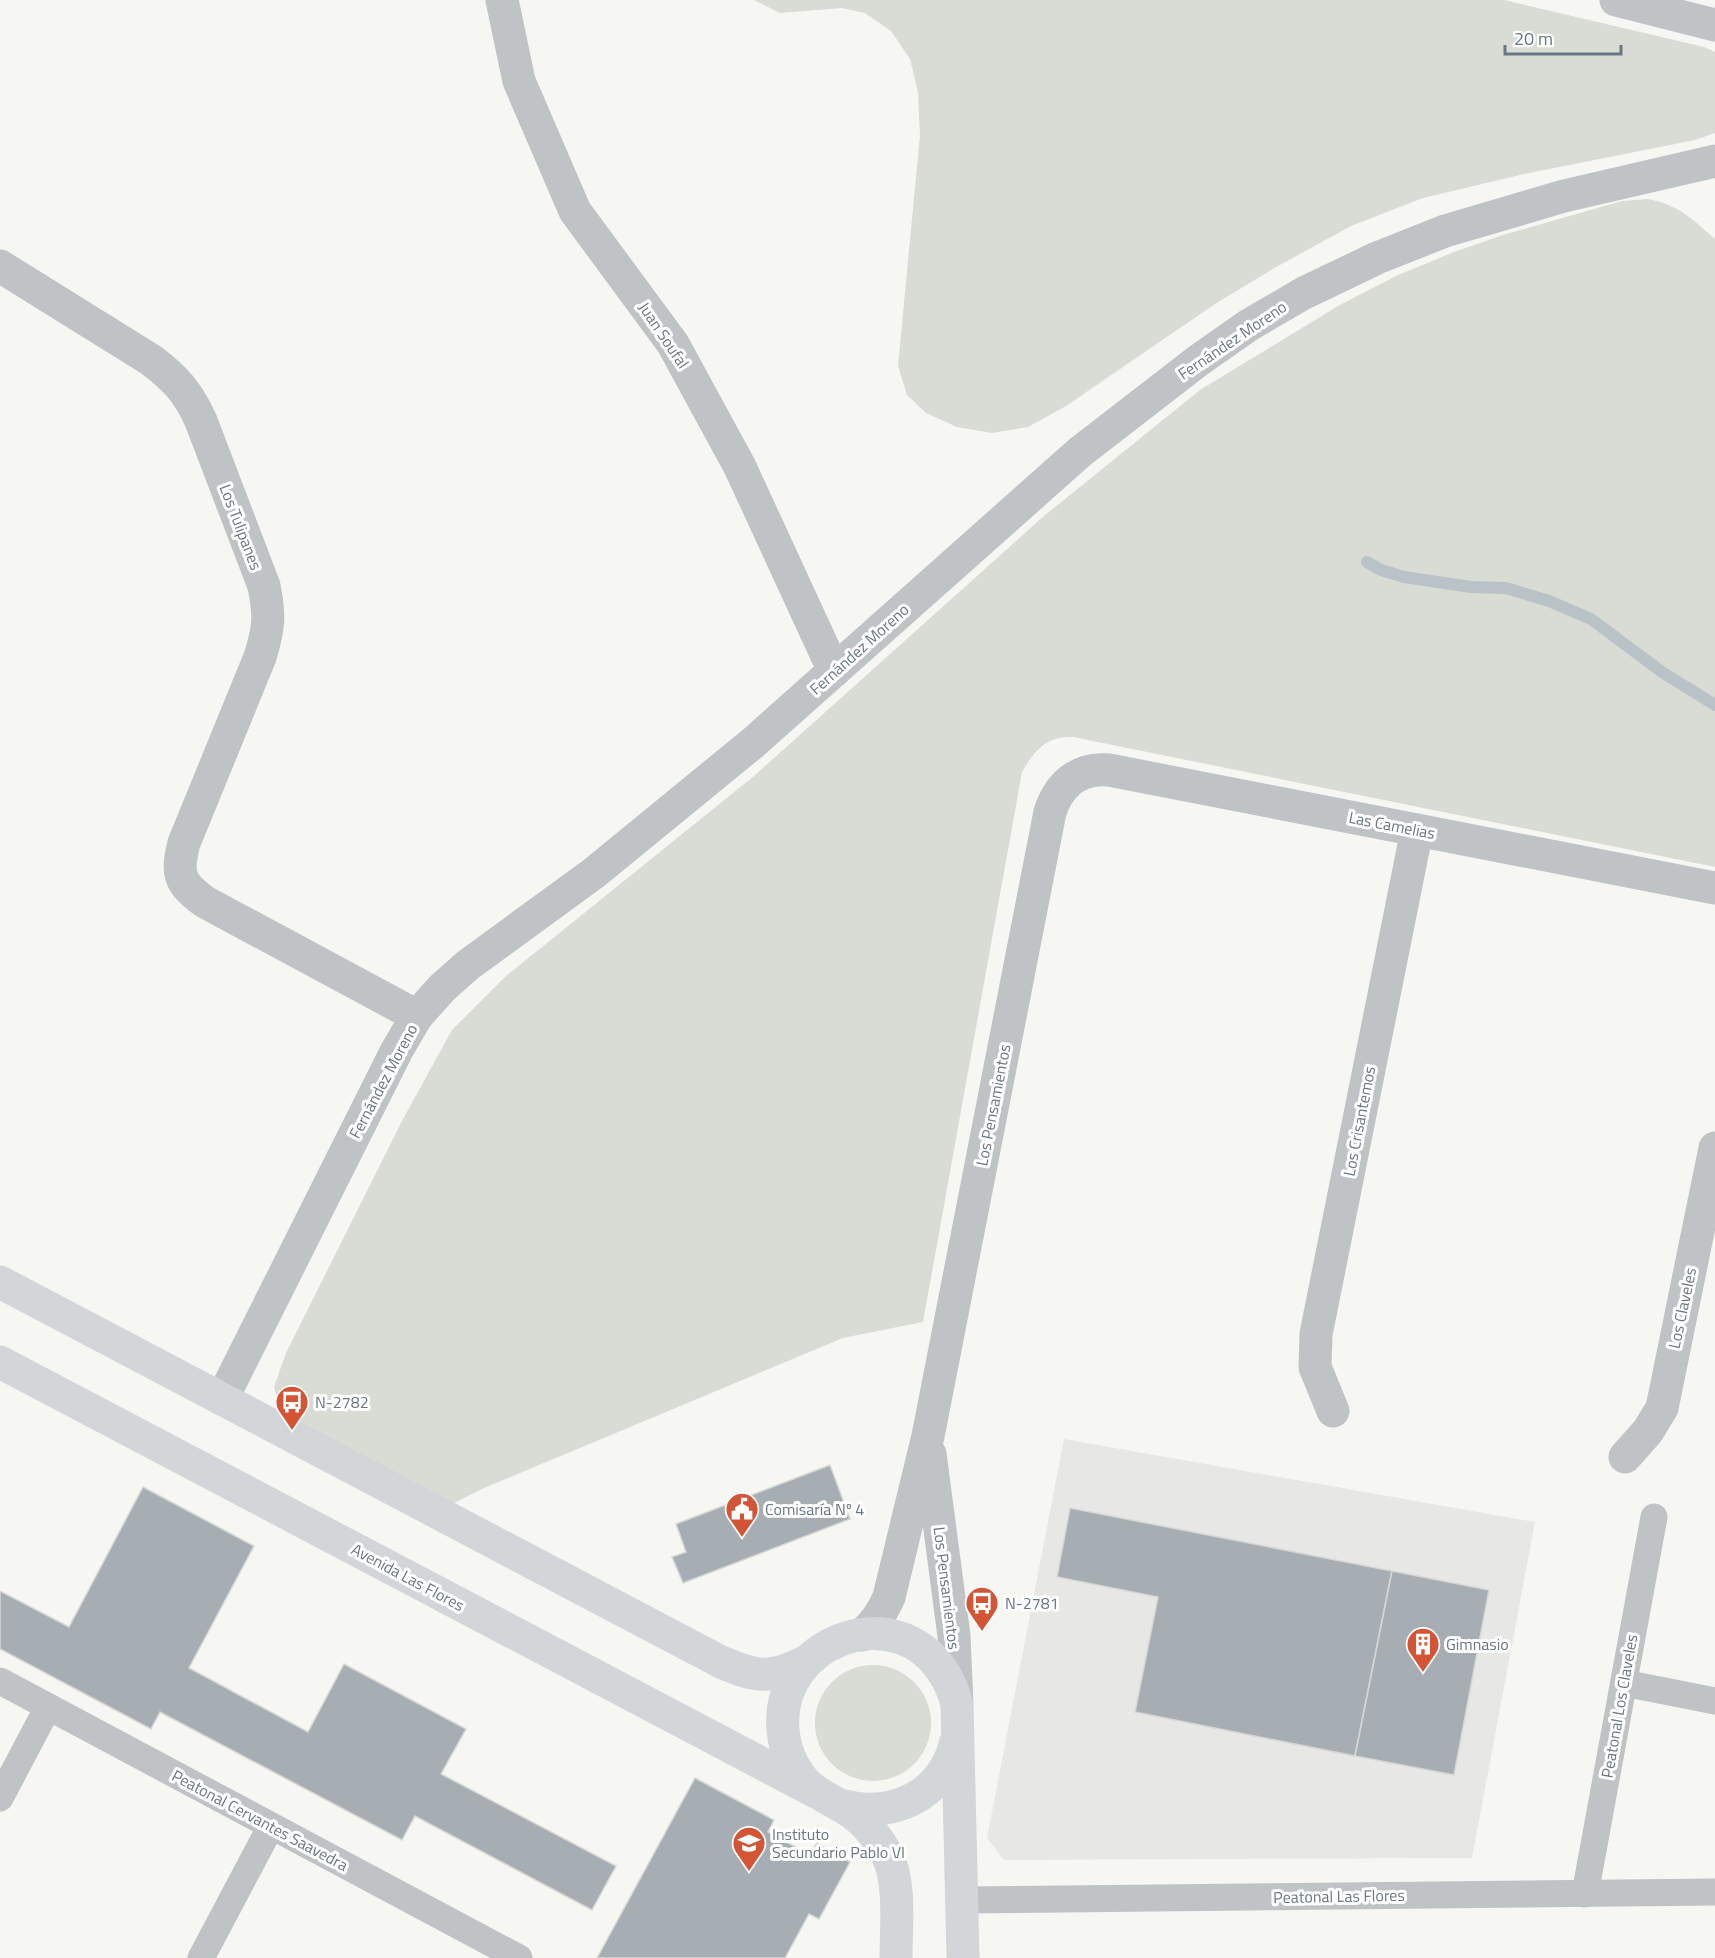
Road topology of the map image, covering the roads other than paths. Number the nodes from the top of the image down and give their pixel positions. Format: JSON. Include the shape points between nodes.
{"nodes":[{"id":1,"x":502,"y":0,"type":"edge"},
{"id":2,"x":1616,"y":0,"type":"edge"},
{"id":3,"x":1715,"y":25,"type":"edge"},
{"id":4,"x":1715,"y":160,"type":"edge"},
{"id":5,"x":0,"y":267,"type":"edge"},
{"id":6,"x":834,"y":671,"type":"junction"},
{"id":7,"x":1070,"y":780,"type":"joint"},
{"id":8,"x":1417,"y":830,"type":"junction"},
{"id":9,"x":1715,"y":888,"type":"edge"},
{"id":10,"x":417,"y":1016,"type":"junction"},
{"id":11,"x":1715,"y":1148,"type":"edge"},
{"id":12,"x":0,"y":1282,"type":"edge"},
{"id":13,"x":0,"y":1362,"type":"edge"},
{"id":14,"x":222,"y":1399,"type":"junction"},
{"id":15,"x":1333,"y":1410,"type":"dead end"},
{"id":16,"x":928,"y":1436,"type":"junction"},
{"id":17,"x":1625,"y":1457,"type":"dead end"},
{"id":18,"x":1654,"y":1517,"type":"dead end"},
{"id":19,"x":862,"y":1635,"type":"junction"},
{"id":20,"x":807,"y":1661,"type":"junction"},
{"id":21,"x":0,"y":1681,"type":"edge"},
{"id":22,"x":1624,"y":1683,"type":"junction"},
{"id":23,"x":1715,"y":1701,"type":"edge"},
{"id":24,"x":48,"y":1707,"type":"junction"},
{"id":25,"x":958,"y":1718,"type":"junction"},
{"id":26,"x":0,"y":1798,"type":"edge"},
{"id":27,"x":828,"y":1798,"type":"junction"},
{"id":28,"x":271,"y":1826,"type":"junction"},
{"id":29,"x":1715,"y":1892,"type":"edge"},
{"id":30,"x":1585,"y":1894,"type":"junction"},
{"id":31,"x":962,"y":1900,"type":"junction"},
{"id":32,"x":201,"y":1958,"type":"edge"},
{"id":33,"x":519,"y":1958,"type":"edge"},
{"id":34,"x":896,"y":1958,"type":"edge"},
{"id":35,"x":963,"y":1958,"type":"edge"}],
"edges":[{"from":1,"to":6,"type":"street","name":"Juan Soufal","via":[[519,81],[575,211],[673,344],[740,467]]},
{"from":2,"to":3,"type":"street"},
{"from":4,"to":6,"type":"street","name":"Fernández Moreno","via":[[1475,222],[1377,258],[1304,293],[1199,360],[1080,452]]},
{"from":5,"to":10,"type":"street","name":"Los Tulipanes","via":[[151,360],[184,389],[201,421],[264,586],[269,609],[265,640],[184,843],[180,877],[205,902]]},
{"from":6,"to":10,"type":"street","name":"Fernández Moreno","via":[[594,873],[468,965]]},
{"from":7,"to":8,"type":"street","name":"Las Camelias","via":[[1090,770],[1109,770]]},
{"from":7,"to":16,"type":"street","name":"Los Pensamientos","via":[[1057,794],[1050,812]]},
{"from":8,"to":9,"type":"street","name":"Las Camelias"},
{"from":8,"to":15,"type":"street","name":"Los Crisantemos","via":[[1316,1334],[1316,1367]]},
{"from":10,"to":14,"type":"street","name":"Fernández Moreno","via":[[381,1080]]},
{"from":11,"to":17,"type":"street","name":"Los Claveles","via":[[1662,1408]]},
{"from":12,"to":14,"type":"main road"},
{"from":13,"to":27,"type":"main road","name":"Avenida Las Flores"},
{"from":14,"to":20,"type":"main road","via":[[721,1662],[749,1674],[764,1675]]},
{"from":16,"to":19,"type":"street","name":"Los Pensamientos","via":[[889,1597],[875,1623]]},
{"from":16,"to":25,"type":"street","name":"Los Pensamientos","via":[[953,1629]]},
{"from":18,"to":22,"type":"street","name":"Peatonal Los Claveles"},
{"from":19,"to":20,"type":"main road","name":"Los Pensamientos","via":[[830,1644]]},
{"from":19,"to":25,"type":"main road","name":"Los Pensamientos","via":[[881,1634],[915,1645],[931,1657],[951,1686]]},
{"from":20,"to":27,"type":"main road","name":"Los Pensamientos","via":[[787,1695],[783,1731],[795,1769]]},
{"from":21,"to":24,"type":"street","name":"Peatonal Cervantes Saavedra"},
{"from":22,"to":23,"type":"street"},
{"from":22,"to":30,"type":"street","name":"Peatonal Los Claveles"},
{"from":24,"to":26,"type":"street"},
{"from":24,"to":28,"type":"street","name":"Peatonal Cervantes Saavedra"},
{"from":25,"to":27,"type":"main road","name":"Los Pensamientos","via":[[954,1750],[947,1766],[912,1800],[883,1810],[868,1810]]},
{"from":25,"to":31,"type":"main road","name":"Los Pensamientos"},
{"from":27,"to":34,"type":"main road","name":"Los Pensamientos","via":[[858,1817],[888,1856],[895,1885]]},
{"from":28,"to":32,"type":"street"},
{"from":28,"to":33,"type":"street","name":"Peatonal Cervantes Saavedra"},
{"from":29,"to":30,"type":"street","name":"Peatonal Las Flores"},
{"from":30,"to":31,"type":"street","name":"Peatonal Las Flores"},
{"from":31,"to":35,"type":"main road","name":"Los Pensamientos"}]}
